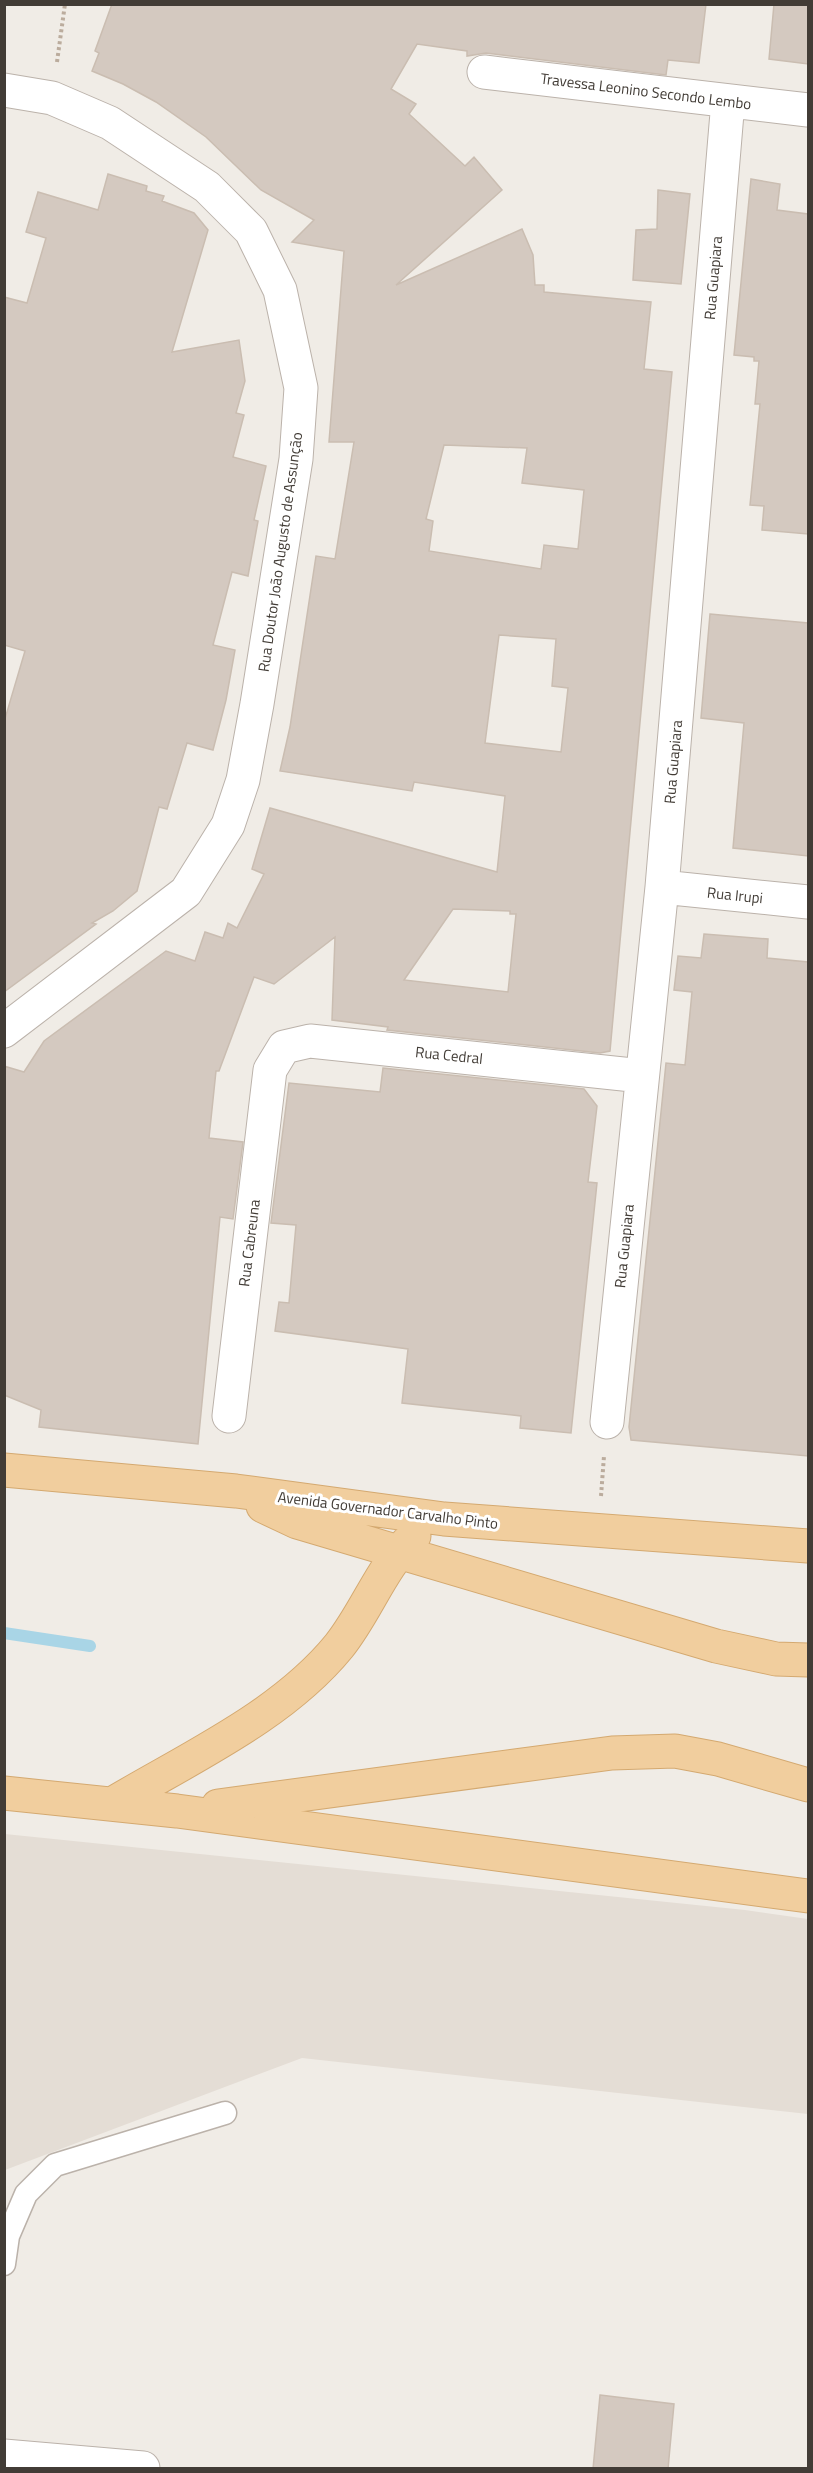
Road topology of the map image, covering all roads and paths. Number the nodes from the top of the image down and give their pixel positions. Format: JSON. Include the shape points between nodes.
{"nodes":[{"id":1,"x":65,"y":4,"type":"edge"},
{"id":2,"x":484,"y":72,"type":"dead end"},
{"id":3,"x":7,"y":98,"type":"edge"},
{"id":4,"x":52,"y":98,"type":"junction"},
{"id":5,"x":728,"y":101,"type":"junction"},
{"id":6,"x":808,"y":110,"type":"edge"},
{"id":7,"x":662,"y":887,"type":"junction"},
{"id":8,"x":808,"y":902,"type":"edge"},
{"id":9,"x":4,"y":1031,"type":"edge"},
{"id":10,"x":270,"y":1070,"type":"joint"},
{"id":11,"x":642,"y":1076,"type":"junction"},
{"id":12,"x":229,"y":1416,"type":"dead end"},
{"id":13,"x":607,"y":1422,"type":"joint"},
{"id":14,"x":4,"y":1470,"type":"edge"},
{"id":15,"x":236,"y":1491,"type":"junction"},
{"id":16,"x":444,"y":1519,"type":"junction"},
{"id":17,"x":598,"y":1530,"type":"junction"},
{"id":18,"x":808,"y":1546,"type":"edge"},
{"id":19,"x":399,"y":1551,"type":"junction"},
{"id":20,"x":808,"y":1660,"type":"edge"},
{"id":21,"x":808,"y":1785,"type":"edge"},
{"id":22,"x":4,"y":1793,"type":"edge"},
{"id":23,"x":112,"y":1804,"type":"junction"},
{"id":24,"x":177,"y":1811,"type":"junction"},
{"id":25,"x":808,"y":1896,"type":"edge"},
{"id":26,"x":225,"y":2113,"type":"dead end"},
{"id":27,"x":4,"y":2264,"type":"edge"},
{"id":28,"x":4,"y":2456,"type":"edge"},
{"id":29,"x":143,"y":2469,"type":"edge"}],
"edges":[{"from":1,"to":4,"type":"path"},
{"from":2,"to":5,"type":"street","name":"Travessa Leonino Secondo Lembo"},
{"from":3,"to":4,"type":"street","name":"Rua Doutor João Augusto de Assunção"},
{"from":4,"to":9,"type":"street","name":"Rua Doutor João Augusto de Assunção","via":[[110,123],[207,187],[251,231],[280,290],[301,388],[296,459],[257,704],[243,780],[228,825],[186,892]]},
{"from":5,"to":6,"type":"street","name":"Travessa Leonino Secondo Lembo"},
{"from":5,"to":7,"type":"street","name":"Rua Guapiara"},
{"from":7,"to":8,"type":"street","name":"Rua Irupi"},
{"from":7,"to":11,"type":"street","name":"Rua Guapiara"},
{"from":10,"to":11,"type":"street","name":"Rua Cedral","via":[[284,1047],[310,1041]]},
{"from":10,"to":12,"type":"street","name":"Rua Cabreuna"},
{"from":11,"to":13,"type":"street","name":"Rua Guapiara"},
{"from":13,"to":17,"type":"path"},
{"from":14,"to":15,"type":"main road","name":"Avenida Governador Carvalho Pinto"},
{"from":15,"to":16,"type":"main road","name":"Avenida Governador Carvalho Pinto"},
{"from":15,"to":19,"type":"main road","via":[[297,1522]]},
{"from":16,"to":17,"type":"main road","name":"Avenida Governador Carvalho Pinto"},
{"from":16,"to":19,"type":"main road","via":[[418,1532]]},
{"from":17,"to":18,"type":"main road","name":"Avenida Governador Carvalho Pinto"},
{"from":19,"to":20,"type":"main road","via":[[716,1646],[776,1659]]},
{"from":19,"to":23,"type":"main road","via":[[340,1645],[290,1697]]},
{"from":21,"to":24,"type":"main road","via":[[675,1751],[612,1753]]},
{"from":22,"to":23,"type":"main road"},
{"from":23,"to":24,"type":"main road"},
{"from":24,"to":25,"type":"main road"},
{"from":26,"to":27,"type":"lane","via":[[54,2165],[26,2194],[8,2236]]},
{"from":28,"to":29,"type":"street"}]}
